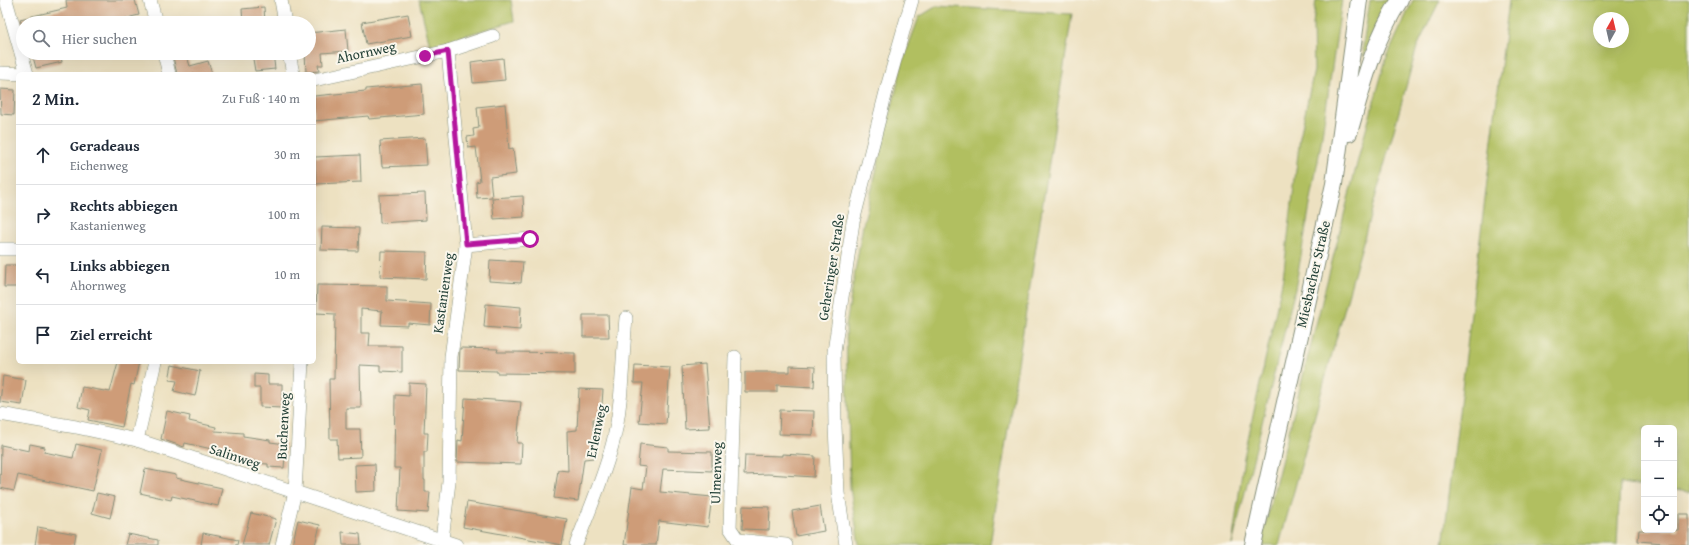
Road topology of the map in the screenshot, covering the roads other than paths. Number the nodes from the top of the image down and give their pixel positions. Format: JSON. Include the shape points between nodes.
{"nodes":[{"id":1,"x":6,"y":0,"type":"edge"},
{"id":2,"x":150,"y":0,"type":"edge"},
{"id":3,"x":281,"y":0,"type":"edge"},
{"id":4,"x":912,"y":0,"type":"edge"},
{"id":5,"x":1359,"y":0,"type":"edge"},
{"id":6,"x":1400,"y":0,"type":"edge"},
{"id":7,"x":154,"y":16,"type":"edge"},
{"id":8,"x":284,"y":16,"type":"edge"},
{"id":9,"x":16,"y":35,"type":"edge"},
{"id":10,"x":493,"y":36,"type":"dead end"},
{"id":11,"x":448,"y":51,"type":"junction"},
{"id":12,"x":23,"y":60,"type":"edge"},
{"id":13,"x":166,"y":60,"type":"edge"},
{"id":14,"x":290,"y":60,"type":"edge"},
{"id":15,"x":26,"y":72,"type":"edge"},
{"id":16,"x":169,"y":72,"type":"edge"},
{"id":17,"x":293,"y":72,"type":"edge"},
{"id":18,"x":0,"y":73,"type":"edge"},
{"id":19,"x":16,"y":74,"type":"edge"},
{"id":20,"x":316,"y":80,"type":"edge"},
{"id":21,"x":1334,"y":184,"type":"junction"},
{"id":22,"x":530,"y":239,"type":"dead end"},
{"id":23,"x":466,"y":244,"type":"junction"},
{"id":24,"x":0,"y":249,"type":"edge"},
{"id":25,"x":16,"y":249,"type":"edge"},
{"id":26,"x":626,"y":318,"type":"dead end"},
{"id":27,"x":736,"y":357,"type":"dead end"},
{"id":28,"x":155,"y":364,"type":"edge"},
{"id":29,"x":302,"y":364,"type":"edge"},
{"id":30,"x":0,"y":414,"type":"edge"},
{"id":31,"x":137,"y":440,"type":"junction"},
{"id":32,"x":295,"y":492,"type":"junction"},
{"id":33,"x":442,"y":540,"type":"junction"},
{"id":34,"x":282,"y":545,"type":"edge"},
{"id":35,"x":456,"y":545,"type":"edge"},
{"id":36,"x":576,"y":545,"type":"edge"},
{"id":37,"x":786,"y":545,"type":"edge"},
{"id":38,"x":846,"y":545,"type":"edge"},
{"id":39,"x":1253,"y":545,"type":"edge"}],
"edges":[{"from":1,"to":9,"type":"street"},
{"from":2,"to":7,"type":"street"},
{"from":3,"to":8,"type":"street"},
{"from":4,"to":38,"type":"street","name":"Geheringer Straße","via":[[853,222],[834,352],[838,494]]},
{"from":5,"to":21,"type":"main road","name":"Miesbacher Straße"},
{"from":6,"to":21,"type":"main road","via":[[1392,11],[1368,68]]},
{"from":10,"to":11,"type":"street","name":"Ahornweg"},
{"from":11,"to":20,"type":"street","name":"Ahornweg"},
{"from":11,"to":23,"type":"street","name":"Kastanienweg"},
{"from":12,"to":15,"type":"street"},
{"from":13,"to":16,"type":"street"},
{"from":14,"to":17,"type":"street"},
{"from":18,"to":19,"type":"street"},
{"from":21,"to":39,"type":"main road","name":"Miesbacher Straße"},
{"from":22,"to":23,"type":"street"},
{"from":23,"to":33,"type":"street","name":"Kastanienweg","via":[[451,357],[449,482]]},
{"from":24,"to":25,"type":"street"},
{"from":26,"to":36,"type":"street","name":"Erlenweg","via":[[613,442]]},
{"from":27,"to":37,"type":"street","name":"Ulmenweg","via":[[730,528],[738,540]]},
{"from":28,"to":31,"type":"street"},
{"from":29,"to":32,"type":"street","name":"Buchenweg"},
{"from":30,"to":31,"type":"street","name":"Salinweg"},
{"from":31,"to":32,"type":"street","name":"Salinweg"},
{"from":32,"to":33,"type":"street","name":"Salinweg"},
{"from":32,"to":34,"type":"street","name":"Buchenweg"},
{"from":33,"to":35,"type":"street","name":"Salinweg"}]}
